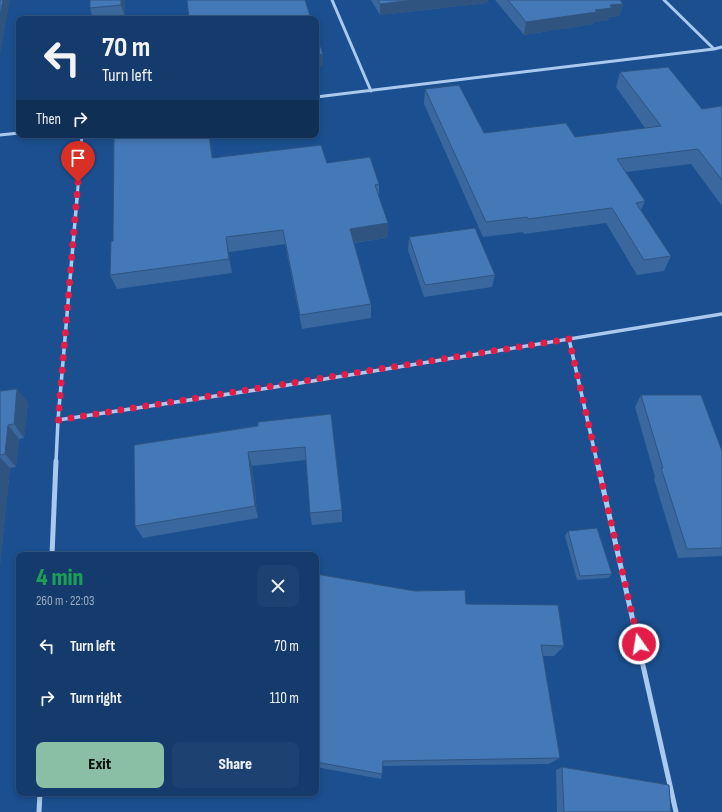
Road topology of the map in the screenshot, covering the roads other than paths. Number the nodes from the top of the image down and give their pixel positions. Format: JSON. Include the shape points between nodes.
{"nodes":[{"id":1,"x":332,"y":0,"type":"edge"},
{"id":2,"x":664,"y":0,"type":"edge"},
{"id":3,"x":722,"y":47,"type":"edge"},
{"id":4,"x":714,"y":49,"type":"junction"},
{"id":5,"x":371,"y":91,"type":"junction"},
{"id":6,"x":319,"y":97,"type":"edge"},
{"id":7,"x":16,"y":133,"type":"edge"},
{"id":8,"x":0,"y":135,"type":"edge"},
{"id":9,"x":82,"y":138,"type":"edge"},
{"id":10,"x":722,"y":314,"type":"edge"},
{"id":11,"x":569,"y":339,"type":"junction"},
{"id":12,"x":58,"y":420,"type":"junction"},
{"id":13,"x":52,"y":552,"type":"edge"},
{"id":14,"x":40,"y":796,"type":"edge"},
{"id":15,"x":39,"y":812,"type":"edge"},
{"id":16,"x":676,"y":812,"type":"edge"}],
"edges":[{"from":1,"to":5,"type":"street"},
{"from":2,"to":4,"type":"street"},
{"from":3,"to":4,"type":"street"},
{"from":4,"to":5,"type":"street"},
{"from":5,"to":6,"type":"street"},
{"from":7,"to":8,"type":"street"},
{"from":9,"to":12,"type":"street"},
{"from":10,"to":11,"type":"street"},
{"from":11,"to":12,"type":"street"},
{"from":11,"to":16,"type":"street"},
{"from":12,"to":13,"type":"street"},
{"from":14,"to":15,"type":"street"}]}
